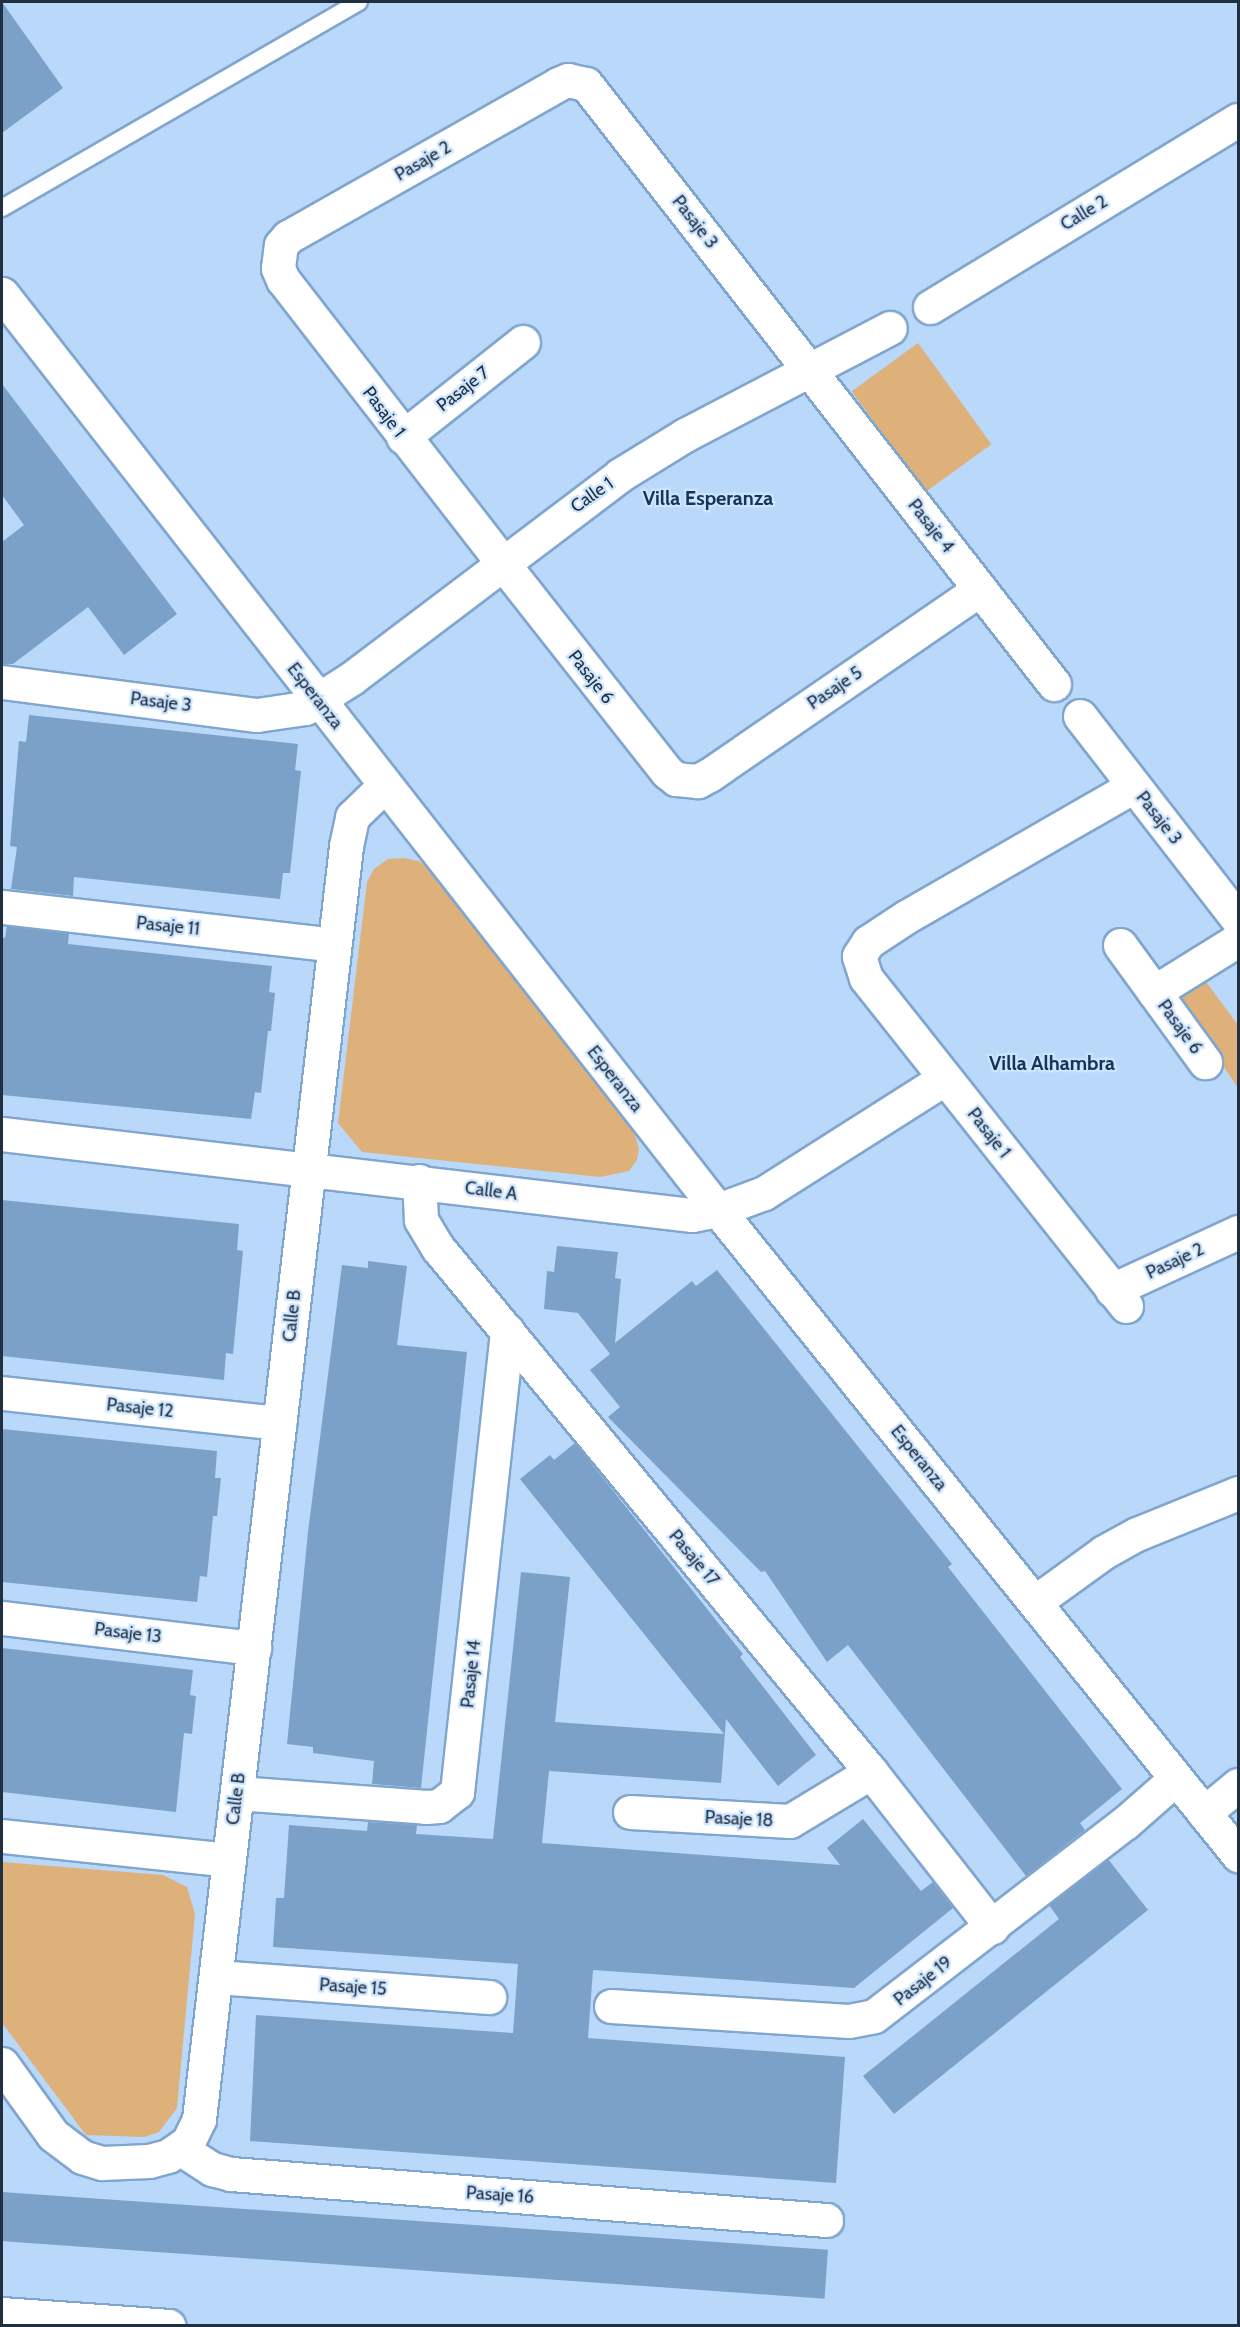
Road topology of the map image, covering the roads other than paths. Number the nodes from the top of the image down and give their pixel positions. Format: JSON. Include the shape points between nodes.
{"nodes":[{"id":1,"x":359,"y":2,"type":"edge"},
{"id":2,"x":578,"y":80,"type":"joint"},
{"id":3,"x":1239,"y":120,"type":"edge"},
{"id":4,"x":2,"y":208,"type":"edge"},
{"id":5,"x":277,"y":256,"type":"joint"},
{"id":6,"x":2,"y":294,"type":"edge"},
{"id":7,"x":930,"y":307,"type":"dead end"},
{"id":8,"x":890,"y":328,"type":"dead end"},
{"id":9,"x":523,"y":342,"type":"dead end"},
{"id":10,"x":809,"y":368,"type":"junction"},
{"id":11,"x":403,"y":437,"type":"junction"},
{"id":12,"x":502,"y":562,"type":"junction"},
{"id":13,"x":980,"y":589,"type":"junction"},
{"id":14,"x":2,"y":682,"type":"edge"},
{"id":15,"x":1054,"y":684,"type":"dead end"},
{"id":16,"x":318,"y":700,"type":"junction"},
{"id":17,"x":1080,"y":716,"type":"dead end"},
{"id":18,"x":688,"y":782,"type":"joint"},
{"id":19,"x":385,"y":785,"type":"junction"},
{"id":20,"x":1134,"y":786,"type":"junction"},
{"id":21,"x":3,"y":907,"type":"edge"},
{"id":22,"x":1239,"y":920,"type":"edge"},
{"id":23,"x":1239,"y":940,"type":"edge"},
{"id":24,"x":334,"y":945,"type":"junction"},
{"id":25,"x":1119,"y":945,"type":"dead end"},
{"id":26,"x":1154,"y":992,"type":"junction"},
{"id":27,"x":1205,"y":1062,"type":"dead end"},
{"id":28,"x":945,"y":1078,"type":"junction"},
{"id":29,"x":2,"y":1134,"type":"edge"},
{"id":30,"x":308,"y":1167,"type":"junction"},
{"id":31,"x":419,"y":1181,"type":"junction"},
{"id":32,"x":718,"y":1210,"type":"junction"},
{"id":33,"x":1239,"y":1232,"type":"edge"},
{"id":34,"x":1119,"y":1298,"type":"joint"},
{"id":35,"x":507,"y":1331,"type":"junction"},
{"id":36,"x":2,"y":1393,"type":"edge"},
{"id":37,"x":279,"y":1423,"type":"junction"},
{"id":38,"x":1239,"y":1493,"type":"edge"},
{"id":39,"x":1035,"y":1602,"type":"junction"},
{"id":40,"x":2,"y":1618,"type":"edge"},
{"id":41,"x":254,"y":1648,"type":"junction"},
{"id":42,"x":871,"y":1772,"type":"junction"},
{"id":43,"x":1176,"y":1779,"type":"junction"},
{"id":44,"x":1239,"y":1785,"type":"edge"},
{"id":45,"x":237,"y":1793,"type":"junction"},
{"id":46,"x":630,"y":1812,"type":"dead end"},
{"id":47,"x":1204,"y":1813,"type":"junction"},
{"id":48,"x":2,"y":1836,"type":"edge"},
{"id":49,"x":1239,"y":1855,"type":"edge"},
{"id":50,"x":229,"y":1860,"type":"junction"},
{"id":51,"x":992,"y":1927,"type":"junction"},
{"id":52,"x":216,"y":1977,"type":"junction"},
{"id":53,"x":489,"y":1997,"type":"dead end"},
{"id":54,"x":611,"y":2006,"type":"dead end"},
{"id":55,"x":2,"y":2064,"type":"edge"},
{"id":56,"x":180,"y":2149,"type":"junction"},
{"id":57,"x":826,"y":2220,"type":"dead end"},
{"id":58,"x":2,"y":2314,"type":"edge"},
{"id":59,"x":169,"y":2325,"type":"edge"}],
"edges":[{"from":1,"to":4,"type":"lane"},
{"from":2,"to":5,"type":"street","name":"Pasaje 2","via":[[558,84],[288,237]]},
{"from":2,"to":10,"type":"street","name":"Pasaje 3","via":[[592,89]]},
{"from":3,"to":7,"type":"street","name":"Calle 2"},
{"from":5,"to":11,"type":"street","name":"Pasaje 1","via":[[283,280]]},
{"from":6,"to":16,"type":"street","name":"Esperanza"},
{"from":8,"to":10,"type":"street","name":"Calle 1"},
{"from":9,"to":11,"type":"street","name":"Pasaje 7"},
{"from":10,"to":12,"type":"street","name":"Calle 1","via":[[628,470]]},
{"from":10,"to":13,"type":"street","name":"Pasaje 4"},
{"from":11,"to":12,"type":"street","name":"Pasaje 1"},
{"from":12,"to":16,"type":"street","name":"Calle 1"},
{"from":12,"to":18,"type":"street","name":"Pasaje 6","via":[[666,772]]},
{"from":13,"to":15,"type":"street","name":"Pasaje 4"},
{"from":13,"to":18,"type":"street","name":"Pasaje 5","via":[[709,775]]},
{"from":14,"to":16,"type":"street","name":"Pasaje 3","via":[[258,715],[290,713]]},
{"from":16,"to":19,"type":"street","name":"Esperanza"},
{"from":17,"to":20,"type":"street","name":"Pasaje 3"},
{"from":19,"to":24,"type":"street","name":"Calle B","via":[[352,817]]},
{"from":19,"to":32,"type":"street","name":"Esperanza"},
{"from":20,"to":22,"type":"street","name":"Pasaje 3"},
{"from":20,"to":28,"type":"street","name":"Pasaje 1","via":[[868,942],[859,956],[866,978]]},
{"from":21,"to":24,"type":"street","name":"Pasaje 11"},
{"from":23,"to":26,"type":"street","name":"Pasaje 6"},
{"from":24,"to":30,"type":"street","name":"Calle B"},
{"from":25,"to":26,"type":"street","name":"Pasaje 6"},
{"from":26,"to":27,"type":"street","name":"Pasaje 6"},
{"from":28,"to":32,"type":"street","name":"Calle A","via":[[764,1193]]},
{"from":28,"to":34,"type":"street","name":"Pasaje 1"},
{"from":29,"to":30,"type":"street","name":"Calle A"},
{"from":30,"to":31,"type":"street","name":"Calle A"},
{"from":30,"to":37,"type":"street","name":"Calle B"},
{"from":31,"to":32,"type":"street","name":"Calle A","via":[[677,1214]]},
{"from":31,"to":35,"type":"street","name":"Pasaje 17","via":[[421,1220],[438,1248]]},
{"from":32,"to":39,"type":"street","name":"Esperanza"},
{"from":33,"to":34,"type":"street","name":"Pasaje 2"},
{"from":35,"to":42,"type":"street","name":"Pasaje 17"},
{"from":35,"to":45,"type":"street","name":"Pasaje 14","via":[[457,1792],[439,1806],[426,1807]]},
{"from":36,"to":37,"type":"street","name":"Pasaje 12"},
{"from":37,"to":41,"type":"street","name":"Calle B"},
{"from":38,"to":39,"type":"street","via":[[1137,1534],[1104,1552]]},
{"from":39,"to":43,"type":"street","name":"Esperanza"},
{"from":40,"to":41,"type":"street","name":"Pasaje 13"},
{"from":41,"to":45,"type":"street","name":"Calle B"},
{"from":42,"to":46,"type":"street","name":"Pasaje 18","via":[[790,1821]]},
{"from":42,"to":51,"type":"street","name":"Pasaje 17"},
{"from":43,"to":47,"type":"street","name":"Esperanza"},
{"from":43,"to":51,"type":"street","name":"Pasaje 19"},
{"from":44,"to":47,"type":"street"},
{"from":45,"to":50,"type":"street","name":"Calle B"},
{"from":47,"to":49,"type":"street","name":"Esperanza"},
{"from":48,"to":50,"type":"street"},
{"from":50,"to":52,"type":"street","name":"Calle B"},
{"from":51,"to":54,"type":"street","name":"Pasaje 19","via":[[885,2012],[864,2020]]},
{"from":52,"to":53,"type":"street","name":"Pasaje 15"},
{"from":52,"to":56,"type":"street","name":"Calle B","via":[[199,2119]]},
{"from":55,"to":56,"type":"street","via":[[53,2135],[82,2157],[102,2163],[149,2161]]},
{"from":56,"to":57,"type":"street","name":"Pasaje 16","via":[[212,2169],[231,2174]]},
{"from":58,"to":59,"type":"street"}]}
